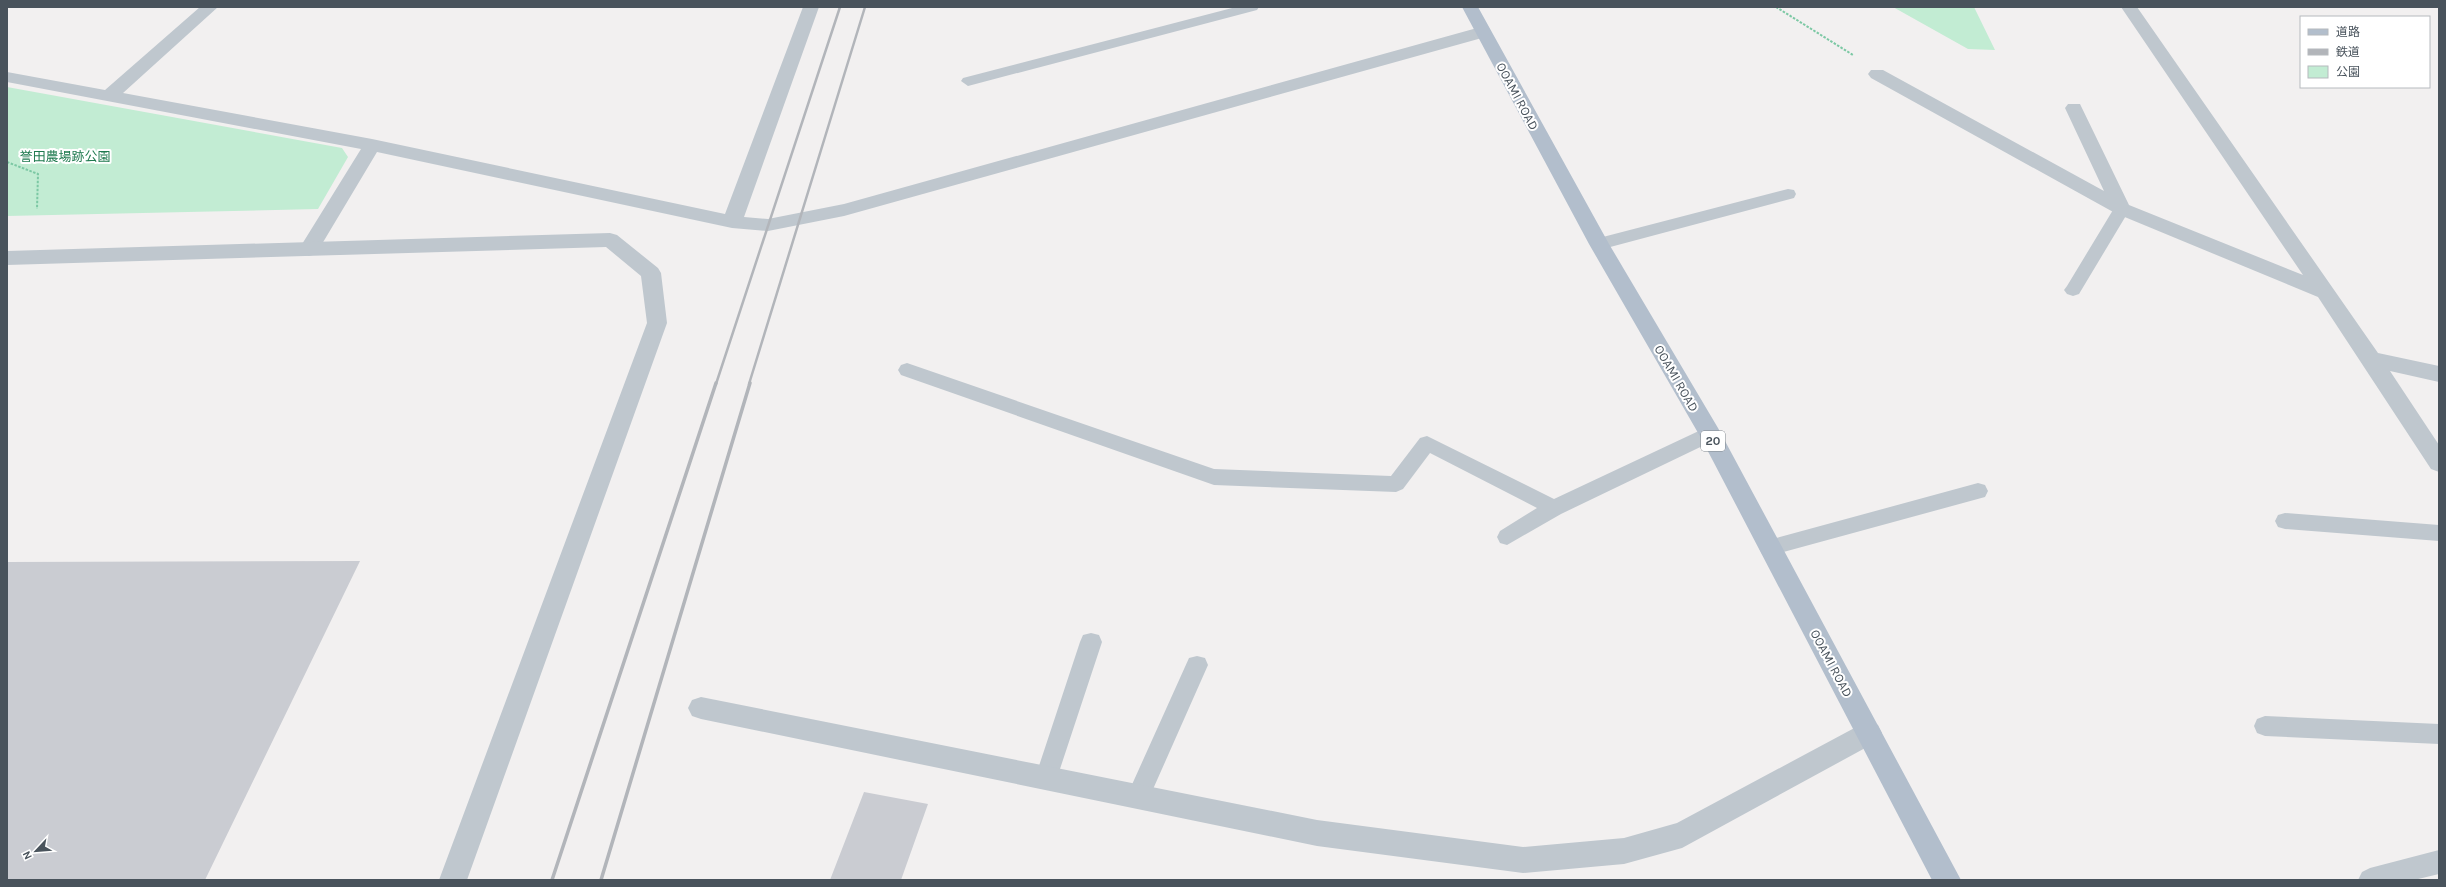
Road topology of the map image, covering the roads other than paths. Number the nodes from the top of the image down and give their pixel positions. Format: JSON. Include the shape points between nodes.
{"nodes":[{"id":1,"x":210,"y":7,"type":"edge"},
{"id":2,"x":811,"y":7,"type":"edge"},
{"id":3,"x":1252,"y":7,"type":"edge"},
{"id":4,"x":1470,"y":7,"type":"edge"},
{"id":5,"x":2129,"y":7,"type":"edge"},
{"id":6,"x":1483,"y":32,"type":"junction"},
{"id":7,"x":1877,"y":74,"type":"road end"},
{"id":8,"x":7,"y":77,"type":"edge"},
{"id":9,"x":968,"y":82,"type":"dead end"},
{"id":10,"x":109,"y":96,"type":"junction"},
{"id":11,"x":2074,"y":108,"type":"dead end"},
{"id":12,"x":372,"y":145,"type":"junction"},
{"id":13,"x":1788,"y":194,"type":"dead end"},
{"id":14,"x":2122,"y":209,"type":"junction"},
{"id":15,"x":732,"y":222,"type":"junction"},
{"id":16,"x":1599,"y":244,"type":"junction"},
{"id":17,"x":310,"y":249,"type":"junction"},
{"id":18,"x":7,"y":258,"type":"edge"},
{"id":19,"x":2073,"y":290,"type":"dead end"},
{"id":20,"x":2325,"y":292,"type":"junction"},
{"id":21,"x":2371,"y":359,"type":"junction"},
{"id":22,"x":907,"y":370,"type":"dead end"},
{"id":23,"x":2439,"y":374,"type":"edge"},
{"id":24,"x":1710,"y":434,"type":"junction"},
{"id":25,"x":2439,"y":463,"type":"edge"},
{"id":26,"x":1978,"y":491,"type":"dead end"},
{"id":27,"x":1554,"y":508,"type":"junction"},
{"id":28,"x":2285,"y":521,"type":"dead end"},
{"id":29,"x":2439,"y":533,"type":"edge"},
{"id":30,"x":1507,"y":537,"type":"dead end"},
{"id":31,"x":1769,"y":548,"type":"junction"},
{"id":32,"x":1091,"y":642,"type":"dead end"},
{"id":33,"x":1197,"y":664,"type":"dead end"},
{"id":34,"x":702,"y":708,"type":"dead end"},
{"id":35,"x":2265,"y":726,"type":"dead end"},
{"id":36,"x":1869,"y":733,"type":"junction"},
{"id":37,"x":2439,"y":734,"type":"edge"},
{"id":38,"x":1046,"y":778,"type":"junction"},
{"id":39,"x":1138,"y":798,"type":"junction"},
{"id":40,"x":2439,"y":862,"type":"edge"},
{"id":41,"x":453,"y":880,"type":"edge"},
{"id":42,"x":1947,"y":880,"type":"edge"},
{"id":43,"x":2370,"y":880,"type":"edge"}],
"edges":[{"from":1,"to":10,"type":"street"},
{"from":2,"to":15,"type":"street"},
{"from":3,"to":9,"type":"lane"},
{"from":4,"to":6,"type":"main road","name":"OOAMI ROAD","number":"20"},
{"from":5,"to":20,"type":"street"},
{"from":6,"to":15,"type":"street","via":[[844,210],[768,225]]},
{"from":6,"to":16,"type":"main road","name":"OOAMI ROAD","number":"20"},
{"from":7,"to":14,"type":"street"},
{"from":8,"to":10,"type":"street"},
{"from":10,"to":12,"type":"street"},
{"from":11,"to":14,"type":"street"},
{"from":12,"to":15,"type":"street"},
{"from":12,"to":17,"type":"street"},
{"from":13,"to":16,"type":"lane"},
{"from":14,"to":19,"type":"lane"},
{"from":14,"to":20,"type":"street"},
{"from":16,"to":24,"type":"main road","name":"OOAMI ROAD","number":"20"},
{"from":17,"to":18,"type":"street"},
{"from":17,"to":41,"type":"street","via":[[610,240],[651,273],[658,323]]},
{"from":20,"to":21,"type":"street"},
{"from":21,"to":23,"type":"street"},
{"from":21,"to":25,"type":"street"},
{"from":22,"to":27,"type":"lane","via":[[1214,477],[1396,484],[1427,443]]},
{"from":24,"to":27,"type":"lane"},
{"from":24,"to":31,"type":"main road","name":"OOAMI ROAD","number":"20"},
{"from":26,"to":31,"type":"lane"},
{"from":27,"to":30,"type":"lane"},
{"from":28,"to":29,"type":"lane"},
{"from":31,"to":36,"type":"main road","name":"OOAMI ROAD","number":"20"},
{"from":32,"to":38,"type":"lane"},
{"from":33,"to":39,"type":"lane"},
{"from":34,"to":38,"type":"street"},
{"from":35,"to":37,"type":"lane"},
{"from":36,"to":39,"type":"street","via":[[1682,835],[1616,852],[1523,860],[1317,833]]},
{"from":36,"to":42,"type":"main road","name":"OOAMI ROAD","number":"20"},
{"from":38,"to":39,"type":"street"},
{"from":40,"to":43,"type":"lane"}]}
